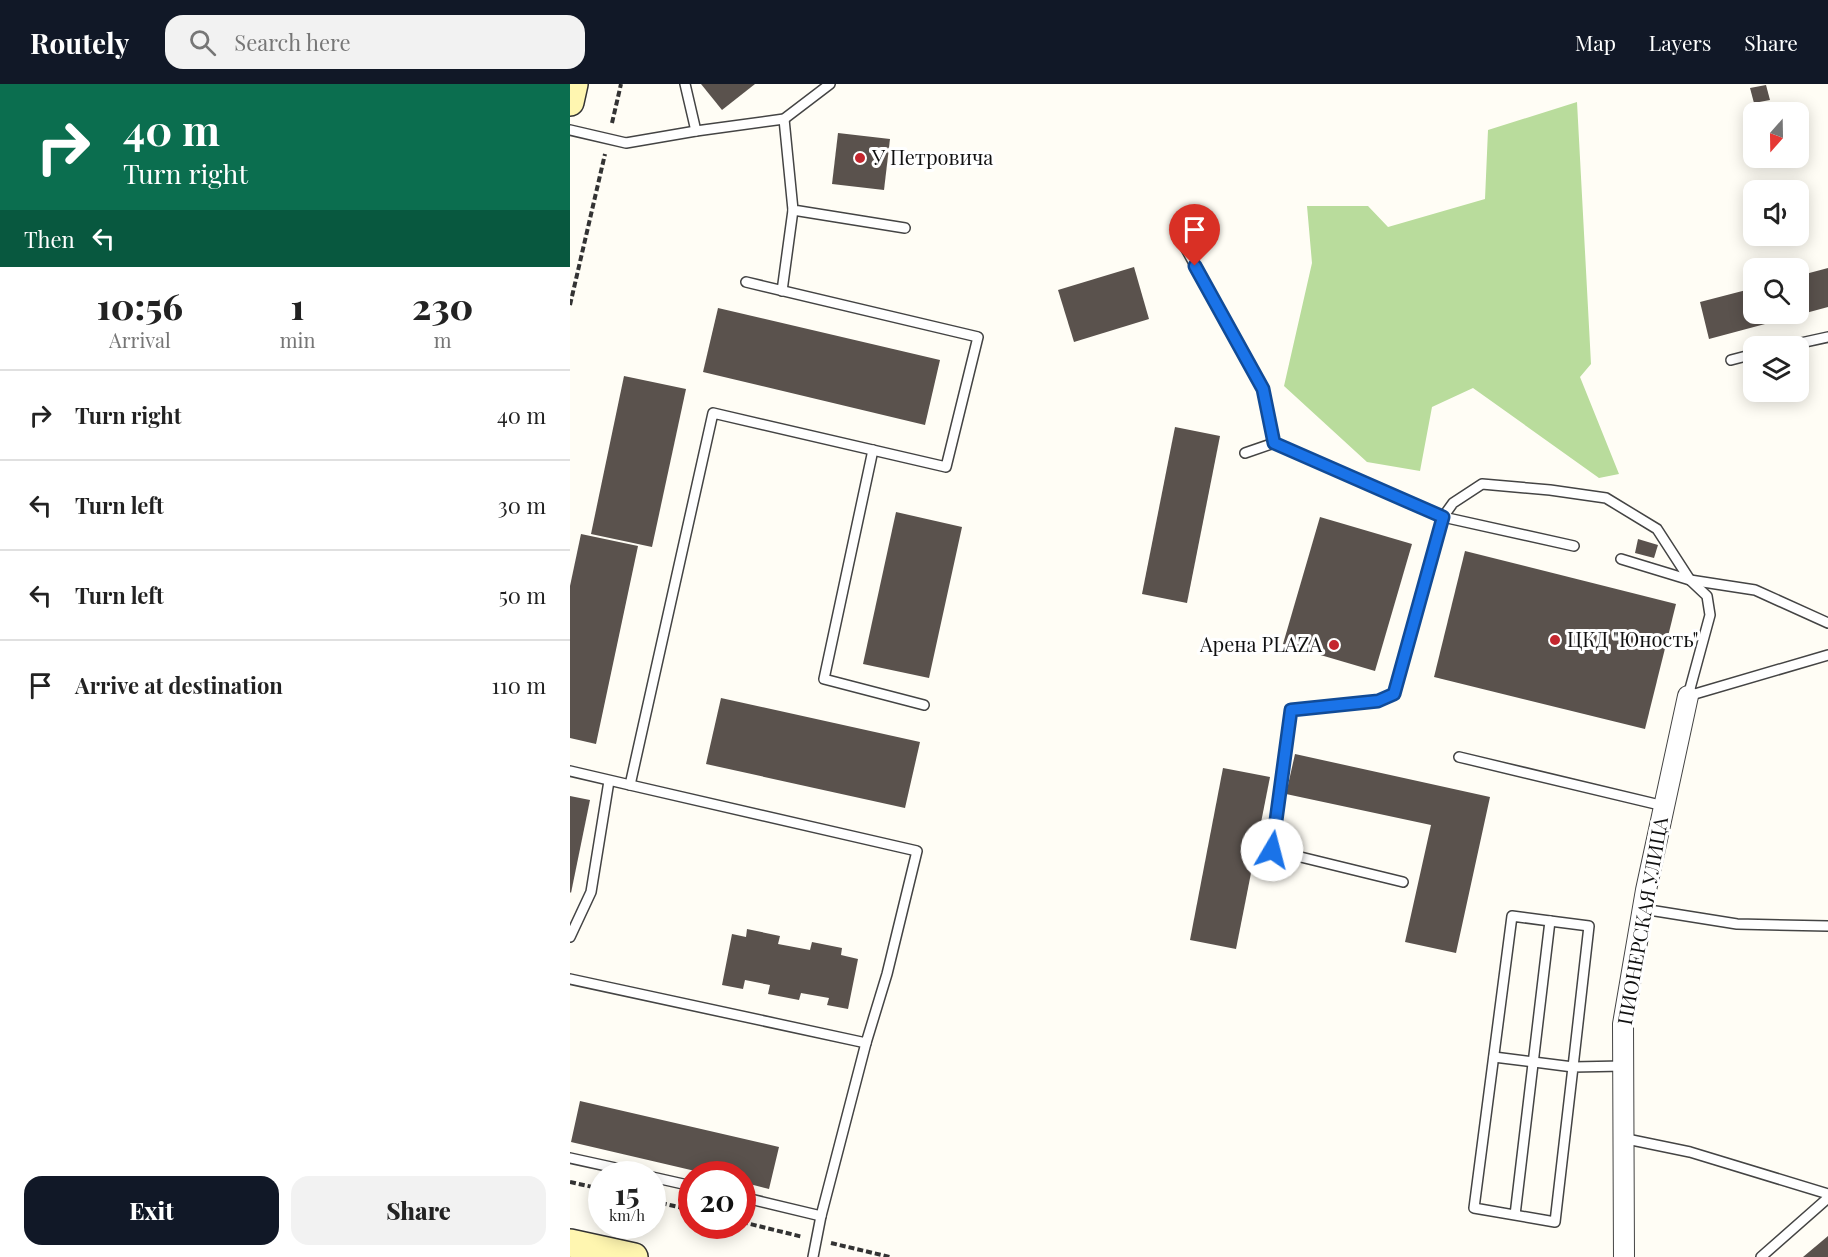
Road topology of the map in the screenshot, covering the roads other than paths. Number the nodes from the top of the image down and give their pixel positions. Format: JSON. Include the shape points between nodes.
{"nodes":[{"id":1,"x":574,"y":84,"type":"edge"},
{"id":2,"x":685,"y":84,"type":"edge"},
{"id":3,"x":830,"y":84,"type":"edge"},
{"id":4,"x":570,"y":102,"type":"edge"},
{"id":5,"x":784,"y":119,"type":"junction"},
{"id":6,"x":570,"y":130,"type":"edge"},
{"id":7,"x":696,"y":131,"type":"junction"},
{"id":8,"x":793,"y":210,"type":"junction"},
{"id":9,"x":905,"y":228,"type":"dead end"},
{"id":10,"x":1185,"y":247,"type":"dead end"},
{"id":11,"x":746,"y":282,"type":"dead end"},
{"id":12,"x":782,"y":291,"type":"junction"},
{"id":13,"x":1828,"y":337,"type":"edge"},
{"id":14,"x":1809,"y":341,"type":"edge"},
{"id":15,"x":1743,"y":357,"type":"edge"},
{"id":16,"x":1731,"y":360,"type":"dead end"},
{"id":17,"x":1274,"y":443,"type":"junction"},
{"id":18,"x":873,"y":450,"type":"junction"},
{"id":19,"x":1245,"y":453,"type":"dead end"},
{"id":20,"x":1443,"y":517,"type":"junction"},
{"id":21,"x":1574,"y":546,"type":"dead end"},
{"id":22,"x":1621,"y":560,"type":"dead end"},
{"id":23,"x":1690,"y":580,"type":"junction"},
{"id":24,"x":1828,"y":623,"type":"edge"},
{"id":25,"x":1828,"y":655,"type":"edge"},
{"id":26,"x":1688,"y":696,"type":"junction"},
{"id":27,"x":924,"y":705,"type":"dead end"},
{"id":28,"x":1459,"y":758,"type":"dead end"},
{"id":29,"x":570,"y":771,"type":"edge"},
{"id":30,"x":609,"y":781,"type":"junction"},
{"id":31,"x":630,"y":785,"type":"junction"},
{"id":32,"x":1664,"y":806,"type":"junction"},
{"id":33,"x":1403,"y":882,"type":"dead end"},
{"id":34,"x":1643,"y":909,"type":"junction"},
{"id":35,"x":1550,"y":921,"type":"junction"},
{"id":36,"x":1828,"y":926,"type":"edge"},
{"id":37,"x":570,"y":937,"type":"edge"},
{"id":38,"x":570,"y":979,"type":"edge"},
{"id":39,"x":866,"y":1043,"type":"junction"},
{"id":40,"x":1494,"y":1057,"type":"junction"},
{"id":41,"x":1533,"y":1062,"type":"junction"},
{"id":42,"x":1623,"y":1066,"type":"junction"},
{"id":43,"x":1573,"y":1067,"type":"junction"},
{"id":44,"x":1622,"y":1138,"type":"junction"},
{"id":45,"x":570,"y":1158,"type":"edge"},
{"id":46,"x":588,"y":1162,"type":"edge"},
{"id":47,"x":1828,"y":1196,"type":"edge"},
{"id":48,"x":756,"y":1200,"type":"edge"},
{"id":49,"x":1515,"y":1215,"type":"junction"},
{"id":50,"x":821,"y":1216,"type":"junction"},
{"id":51,"x":570,"y":1243,"type":"edge"},
{"id":52,"x":634,"y":1257,"type":"edge"},
{"id":53,"x":813,"y":1257,"type":"edge"},
{"id":54,"x":1624,"y":1257,"type":"edge"},
{"id":55,"x":1761,"y":1257,"type":"edge"}],
"edges":[{"from":1,"to":4,"type":"street"},
{"from":2,"to":7,"type":"lane"},
{"from":3,"to":5,"type":"lane"},
{"from":5,"to":7,"type":"lane"},
{"from":5,"to":8,"type":"lane"},
{"from":6,"to":7,"type":"lane","via":[[626,143]]},
{"from":8,"to":9,"type":"lane"},
{"from":8,"to":12,"type":"lane"},
{"from":10,"to":17,"type":"lane","via":[[1263,389]]},
{"from":11,"to":12,"type":"lane"},
{"from":12,"to":18,"type":"lane","via":[[978,337],[946,466]]},
{"from":13,"to":14,"type":"lane"},
{"from":15,"to":16,"type":"lane"},
{"from":17,"to":19,"type":"lane"},
{"from":17,"to":20,"type":"lane"},
{"from":18,"to":27,"type":"lane","via":[[824,679]]},
{"from":18,"to":31,"type":"lane","via":[[712,413]]},
{"from":20,"to":21,"type":"lane"},
{"from":20,"to":23,"type":"lane","via":[[1453,503],[1482,484],[1606,498],[1657,530]]},
{"from":20,"to":33,"type":"lane","via":[[1394,694],[1378,701],[1291,710],[1272,850]]},
{"from":22,"to":23,"type":"lane"},
{"from":23,"to":24,"type":"lane","via":[[1755,590]]},
{"from":23,"to":26,"type":"lane","via":[[1707,596],[1710,615]]},
{"from":25,"to":26,"type":"lane"},
{"from":26,"to":32,"type":"street","name":"ПИОНЕРСКАЯ УЛИЦА"},
{"from":28,"to":32,"type":"lane"},
{"from":29,"to":30,"type":"lane"},
{"from":30,"to":31,"type":"lane"},
{"from":30,"to":37,"type":"lane","via":[[591,892]]},
{"from":31,"to":39,"type":"lane","via":[[917,851]]},
{"from":32,"to":34,"type":"street","name":"ПИОНЕРСКАЯ УЛИЦА"},
{"from":34,"to":36,"type":"lane","via":[[1737,924]]},
{"from":34,"to":42,"type":"street","name":"ПИОНЕРСКАЯ УЛИЦА","via":[[1623,1024]]},
{"from":35,"to":40,"type":"lane","via":[[1512,916]]},
{"from":35,"to":41,"type":"lane"},
{"from":35,"to":43,"type":"lane","via":[[1589,926]]},
{"from":38,"to":39,"type":"lane"},
{"from":39,"to":50,"type":"lane"},
{"from":40,"to":41,"type":"lane"},
{"from":40,"to":49,"type":"lane","via":[[1474,1208]]},
{"from":41,"to":43,"type":"lane"},
{"from":41,"to":49,"type":"lane"},
{"from":42,"to":43,"type":"lane"},
{"from":42,"to":44,"type":"street","name":"ПИОНЕРСКАЯ УЛИЦА"},
{"from":43,"to":49,"type":"lane","via":[[1555,1222]]},
{"from":44,"to":47,"type":"lane","via":[[1689,1152]]},
{"from":44,"to":54,"type":"street","name":"ПИОНЕРСКАЯ УЛИЦА"},
{"from":45,"to":46,"type":"lane"},
{"from":47,"to":55,"type":"lane"},
{"from":48,"to":50,"type":"lane"},
{"from":50,"to":53,"type":"lane"},
{"from":51,"to":52,"type":"street"}]}
